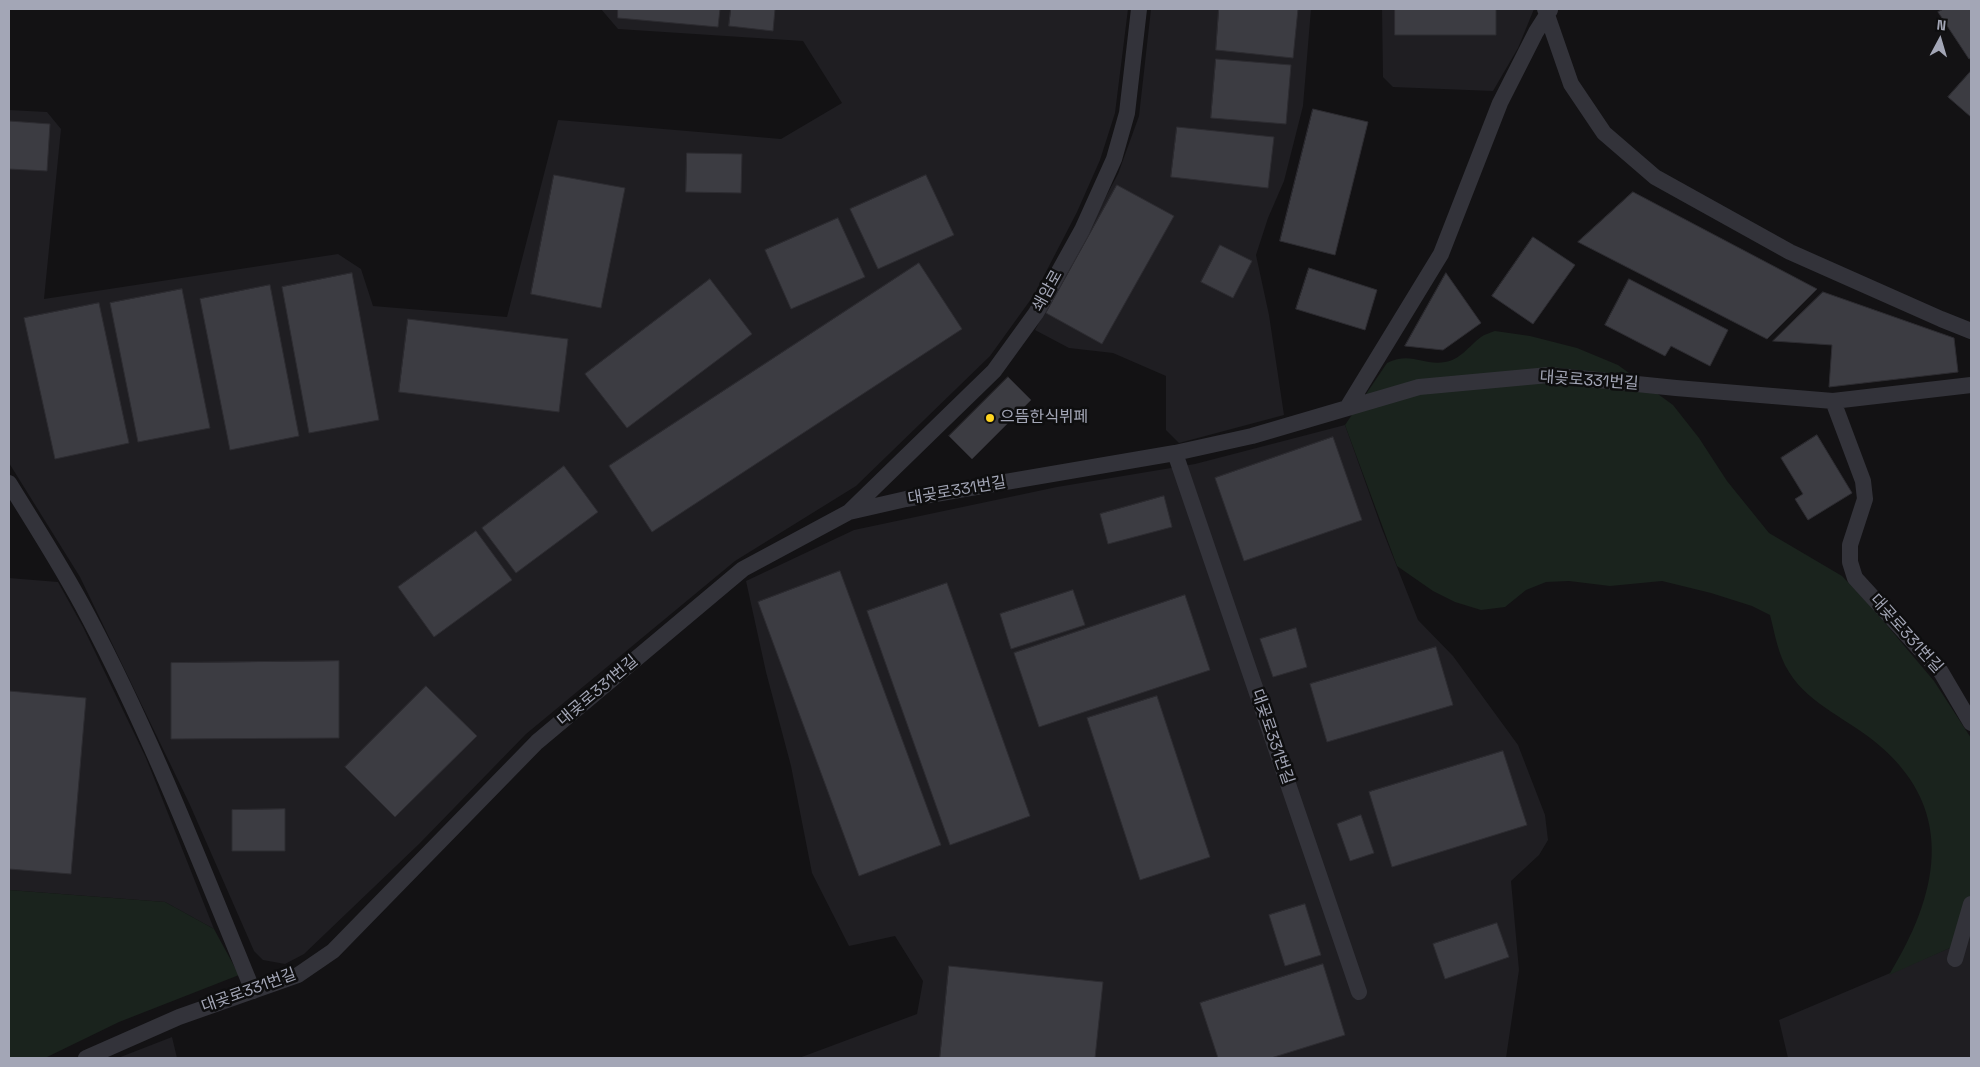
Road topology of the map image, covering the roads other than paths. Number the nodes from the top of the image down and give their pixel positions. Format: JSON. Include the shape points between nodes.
{"nodes":[{"id":1,"x":1140,"y":9,"type":"edge"},
{"id":2,"x":1547,"y":11,"type":"edge"},
{"id":3,"x":1971,"y":331,"type":"edge"},
{"id":4,"x":1971,"y":385,"type":"edge"},
{"id":5,"x":1833,"y":401,"type":"junction"},
{"id":6,"x":1347,"y":408,"type":"junction"},
{"id":7,"x":1175,"y":453,"type":"junction"},
{"id":8,"x":9,"y":483,"type":"edge"},
{"id":9,"x":849,"y":512,"type":"junction"},
{"id":10,"x":1971,"y":722,"type":"edge"},
{"id":11,"x":1971,"y":904,"type":"edge"},
{"id":12,"x":1955,"y":959,"type":"dead end"},
{"id":13,"x":253,"y":991,"type":"junction"},
{"id":14,"x":1359,"y":992,"type":"dead end"},
{"id":15,"x":86,"y":1058,"type":"edge"}],
"edges":[{"from":1,"to":9,"type":"lane","name":"쇄암로","via":[[1127,113],[1114,159],[1082,230],[1036,313],[994,371]]},
{"from":2,"to":3,"type":"lane","via":[[1571,84],[1604,133],[1655,177],[1790,252]]},
{"from":2,"to":6,"type":"lane","via":[[1500,104],[1440,254]]},
{"from":4,"to":5,"type":"lane","name":"대곶로331번길"},
{"from":5,"to":6,"type":"lane","name":"대곶로331번길","via":[[1549,375],[1419,387]]},
{"from":5,"to":10,"type":"lane","name":"대곶로331번길","via":[[1863,481],[1865,499],[1850,544],[1854,578],[1941,672]]},
{"from":6,"to":7,"type":"lane","name":"대곶로331번길","via":[[1252,436]]},
{"from":7,"to":9,"type":"lane","name":"대곶로331번길","via":[[906,499]]},
{"from":7,"to":14,"type":"lane","name":"대곶로331번길"},
{"from":8,"to":13,"type":"lane","via":[[88,616],[148,739]]},
{"from":9,"to":13,"type":"lane","name":"대곶로331번길","via":[[743,569],[537,742],[333,951],[298,975]]},
{"from":11,"to":12,"type":"lane"},
{"from":13,"to":15,"type":"lane","name":"대곶로331번길","via":[[179,1016]]}]}
